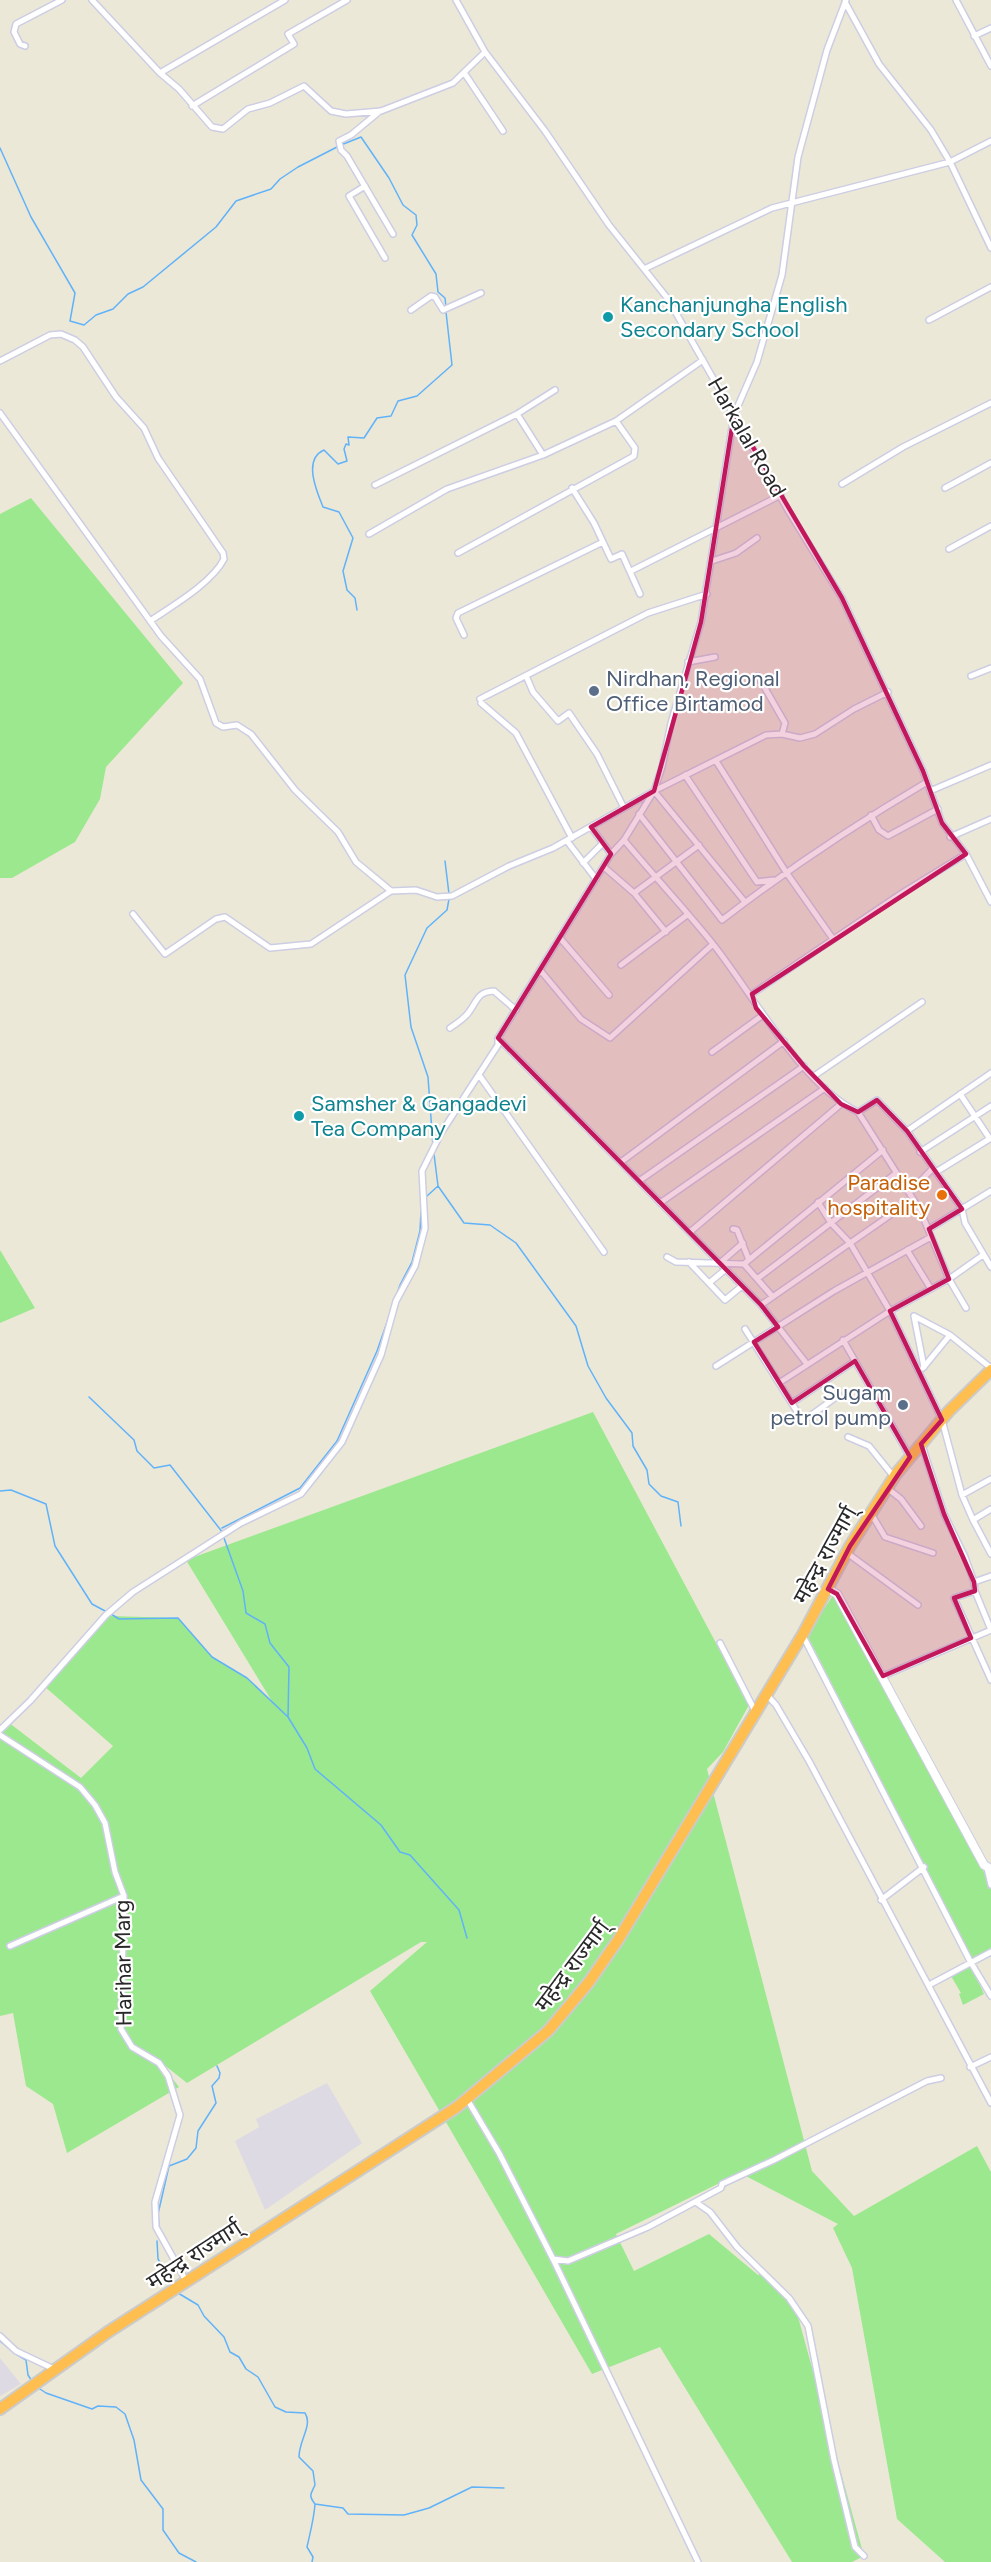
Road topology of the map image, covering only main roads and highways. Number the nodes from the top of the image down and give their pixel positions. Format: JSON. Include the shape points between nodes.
{"nodes":[{"id":1,"x":991,"y":1369,"type":"edge"},
{"id":2,"x":0,"y":2409,"type":"edge"}],
"edges":[{"from":1,"to":2,"type":"highway","name":"महेन्द्र राज्मार्ग्","via":[[894,1477],[624,1930],[589,1982],[548,2031],[467,2099]]}]}
